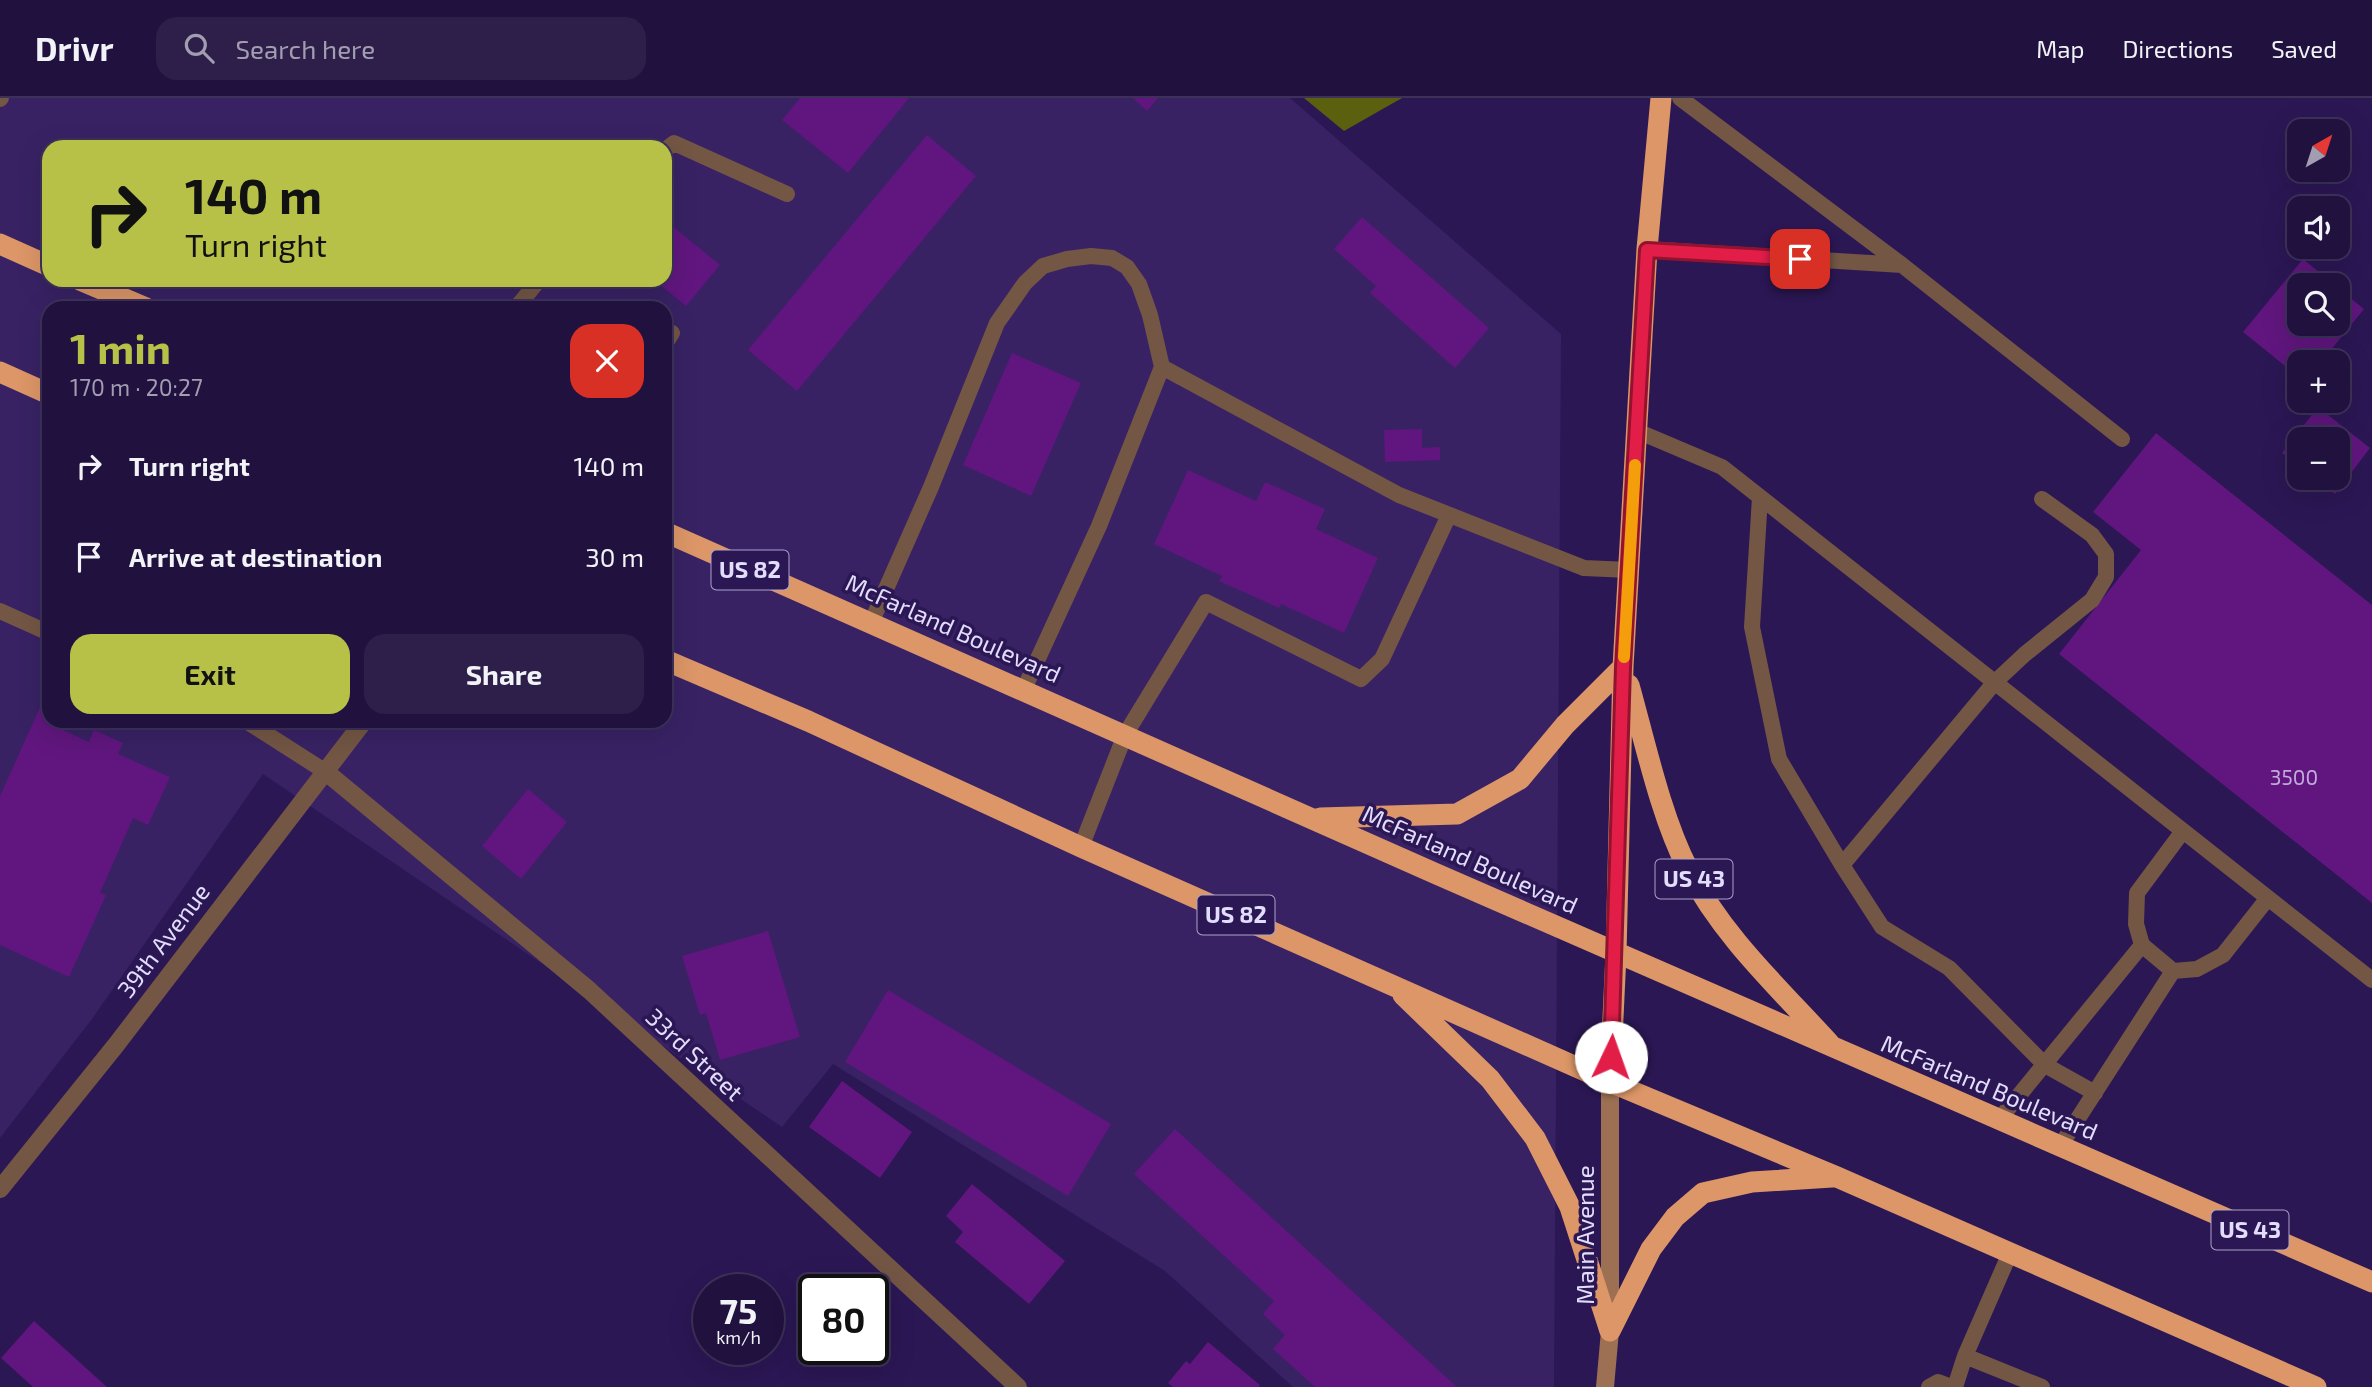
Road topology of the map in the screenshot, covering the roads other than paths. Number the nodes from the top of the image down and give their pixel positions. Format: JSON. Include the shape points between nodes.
{"nodes":[{"id":1,"x":1661,"y":98,"type":"edge"},
{"id":2,"x":1680,"y":98,"type":"edge"},
{"id":3,"x":672,"y":145,"type":"edge"},
{"id":4,"x":787,"y":194,"type":"dead end"},
{"id":5,"x":0,"y":244,"type":"edge"},
{"id":6,"x":1647,"y":250,"type":"junction"},
{"id":7,"x":42,"y":263,"type":"edge"},
{"id":8,"x":1902,"y":265,"type":"junction"},
{"id":9,"x":96,"y":287,"type":"edge"},
{"id":10,"x":130,"y":301,"type":"edge"},
{"id":11,"x":1162,"y":367,"type":"junction"},
{"id":12,"x":0,"y":372,"type":"edge"},
{"id":13,"x":42,"y":391,"type":"edge"},
{"id":14,"x":1637,"y":432,"type":"junction"},
{"id":15,"x":2122,"y":439,"type":"dead end"},
{"id":16,"x":1760,"y":497,"type":"junction"},
{"id":17,"x":2042,"y":499,"type":"dead end"},
{"id":18,"x":1449,"y":515,"type":"junction"},
{"id":19,"x":672,"y":535,"type":"edge"},
{"id":20,"x":1629,"y":570,"type":"junction"},
{"id":21,"x":0,"y":611,"type":"edge"},
{"id":22,"x":871,"y":623,"type":"junction"},
{"id":23,"x":42,"y":630,"type":"edge"},
{"id":24,"x":672,"y":663,"type":"edge"},
{"id":25,"x":1623,"y":667,"type":"junction"},
{"id":26,"x":1995,"y":682,"type":"junction"},
{"id":27,"x":1024,"y":689,"type":"junction"},
{"id":28,"x":257,"y":728,"type":"edge"},
{"id":29,"x":359,"y":728,"type":"edge"},
{"id":30,"x":1125,"y":735,"type":"junction"},
{"id":31,"x":326,"y":772,"type":"junction"},
{"id":32,"x":1314,"y":818,"type":"junction"},
{"id":33,"x":2183,"y":831,"type":"junction"},
{"id":34,"x":1081,"y":847,"type":"junction"},
{"id":35,"x":1842,"y":865,"type":"junction"},
{"id":36,"x":2268,"y":898,"type":"junction"},
{"id":37,"x":2143,"y":945,"type":"junction"},
{"id":38,"x":1616,"y":954,"type":"junction"},
{"id":39,"x":2173,"y":971,"type":"junction"},
{"id":40,"x":2372,"y":980,"type":"edge"},
{"id":41,"x":1392,"y":984,"type":"junction"},
{"id":42,"x":1836,"y":1051,"type":"junction"},
{"id":43,"x":2045,"y":1065,"type":"junction"},
{"id":44,"x":1610,"y":1082,"type":"junction"},
{"id":45,"x":2095,"y":1093,"type":"junction"},
{"id":46,"x":1998,"y":1121,"type":"junction"},
{"id":47,"x":2059,"y":1148,"type":"junction"},
{"id":48,"x":1837,"y":1177,"type":"junction"},
{"id":49,"x":0,"y":1189,"type":"edge"},
{"id":50,"x":2010,"y":1253,"type":"junction"},
{"id":51,"x":2372,"y":1282,"type":"edge"},
{"id":52,"x":1610,"y":1331,"type":"junction"},
{"id":53,"x":1965,"y":1356,"type":"junction"},
{"id":54,"x":1018,"y":1387,"type":"edge"},
{"id":55,"x":1605,"y":1387,"type":"edge"},
{"id":56,"x":1929,"y":1387,"type":"edge"},
{"id":57,"x":1953,"y":1387,"type":"edge"},
{"id":58,"x":2042,"y":1387,"type":"edge"},
{"id":59,"x":2316,"y":1387,"type":"edge"}],
"edges":[{"from":1,"to":6,"type":"highway","number":"US 43"},
{"from":2,"to":8,"type":"lane"},
{"from":3,"to":4,"type":"lane"},
{"from":5,"to":7,"type":"highway"},
{"from":6,"to":8,"type":"lane"},
{"from":6,"to":14,"type":"highway","number":"US 43"},
{"from":8,"to":15,"type":"lane"},
{"from":9,"to":10,"type":"highway"},
{"from":11,"to":18,"type":"lane","via":[[1399,495]]},
{"from":11,"to":22,"type":"lane","via":[[1143,295],[1127,267],[1112,258],[1091,256],[1043,266],[997,323]]},
{"from":11,"to":27,"type":"lane","via":[[1099,526]]},
{"from":12,"to":13,"type":"highway"},
{"from":14,"to":16,"type":"lane","via":[[1722,467]]},
{"from":14,"to":20,"type":"highway","number":"US 43"},
{"from":16,"to":26,"type":"lane"},
{"from":16,"to":35,"type":"lane","via":[[1752,627],[1779,759]]},
{"from":17,"to":26,"type":"lane","via":[[2092,535],[2106,554],[2106,577],[2092,600]]},
{"from":18,"to":20,"type":"lane","via":[[1584,568]]},
{"from":18,"to":30,"type":"lane","via":[[1382,659],[1361,678],[1206,602]]},
{"from":19,"to":22,"type":"highway","name":"McFarland Boulevard","number":"US 82"},
{"from":20,"to":25,"type":"highway","number":"US 43"},
{"from":21,"to":23,"type":"lane"},
{"from":22,"to":27,"type":"highway","name":"McFarland Boulevard","number":"US 82"},
{"from":24,"to":34,"type":"highway","number":"US 82"},
{"from":25,"to":32,"type":"highway","via":[[1520,779],[1457,814]]},
{"from":25,"to":38,"type":"highway","number":"US 43"},
{"from":25,"to":42,"type":"highway","number":"US 43","via":[[1667,817],[1688,869],[1722,924]]},
{"from":26,"to":33,"type":"lane"},
{"from":26,"to":35,"type":"lane"},
{"from":27,"to":30,"type":"highway","name":"McFarland Boulevard","number":"US 82"},
{"from":28,"to":31,"type":"lane"},
{"from":29,"to":31,"type":"street","name":"39th Avenue"},
{"from":30,"to":32,"type":"highway","name":"McFarland Boulevard","number":"US 82"},
{"from":30,"to":34,"type":"lane"},
{"from":31,"to":49,"type":"street","name":"39th Avenue"},
{"from":31,"to":54,"type":"street","name":"33rd Street","via":[[589,990]]},
{"from":32,"to":38,"type":"highway","name":"McFarland Boulevard","number":"US 82"},
{"from":33,"to":36,"type":"lane"},
{"from":33,"to":37,"type":"lane","via":[[2137,893],[2136,924]]},
{"from":34,"to":41,"type":"highway","number":"US 82"},
{"from":35,"to":43,"type":"lane","via":[[1882,927],[1950,968]]},
{"from":36,"to":39,"type":"lane","via":[[2223,955],[2197,969]]},
{"from":36,"to":40,"type":"lane"},
{"from":37,"to":39,"type":"lane"},
{"from":37,"to":43,"type":"lane"},
{"from":38,"to":42,"type":"highway","name":"McFarland Boulevard","number":"US 82"},
{"from":38,"to":44,"type":"highway","number":"US 43"},
{"from":39,"to":45,"type":"lane"},
{"from":41,"to":44,"type":"highway","number":"US 82"},
{"from":41,"to":52,"type":"highway","via":[[1490,1079],[1535,1138],[1570,1207]]},
{"from":42,"to":46,"type":"highway","name":"McFarland Boulevard","number":"US 43"},
{"from":43,"to":45,"type":"lane"},
{"from":43,"to":46,"type":"lane"},
{"from":44,"to":48,"type":"highway"},
{"from":44,"to":52,"type":"main road","name":"Main Avenue"},
{"from":45,"to":47,"type":"lane"},
{"from":46,"to":47,"type":"highway","name":"McFarland Boulevard","number":"US 43"},
{"from":47,"to":51,"type":"highway","name":"McFarland Boulevard","number":"US 43"},
{"from":48,"to":50,"type":"highway"},
{"from":48,"to":52,"type":"highway","via":[[1752,1182],[1703,1193],[1675,1217],[1651,1249]]},
{"from":50,"to":53,"type":"lane"},
{"from":50,"to":59,"type":"highway"},
{"from":52,"to":55,"type":"main road","name":"Main Avenue"},
{"from":53,"to":57,"type":"lane"},
{"from":53,"to":58,"type":"lane"},
{"from":56,"to":57,"type":"lane","via":[[1938,1382]]}]}
